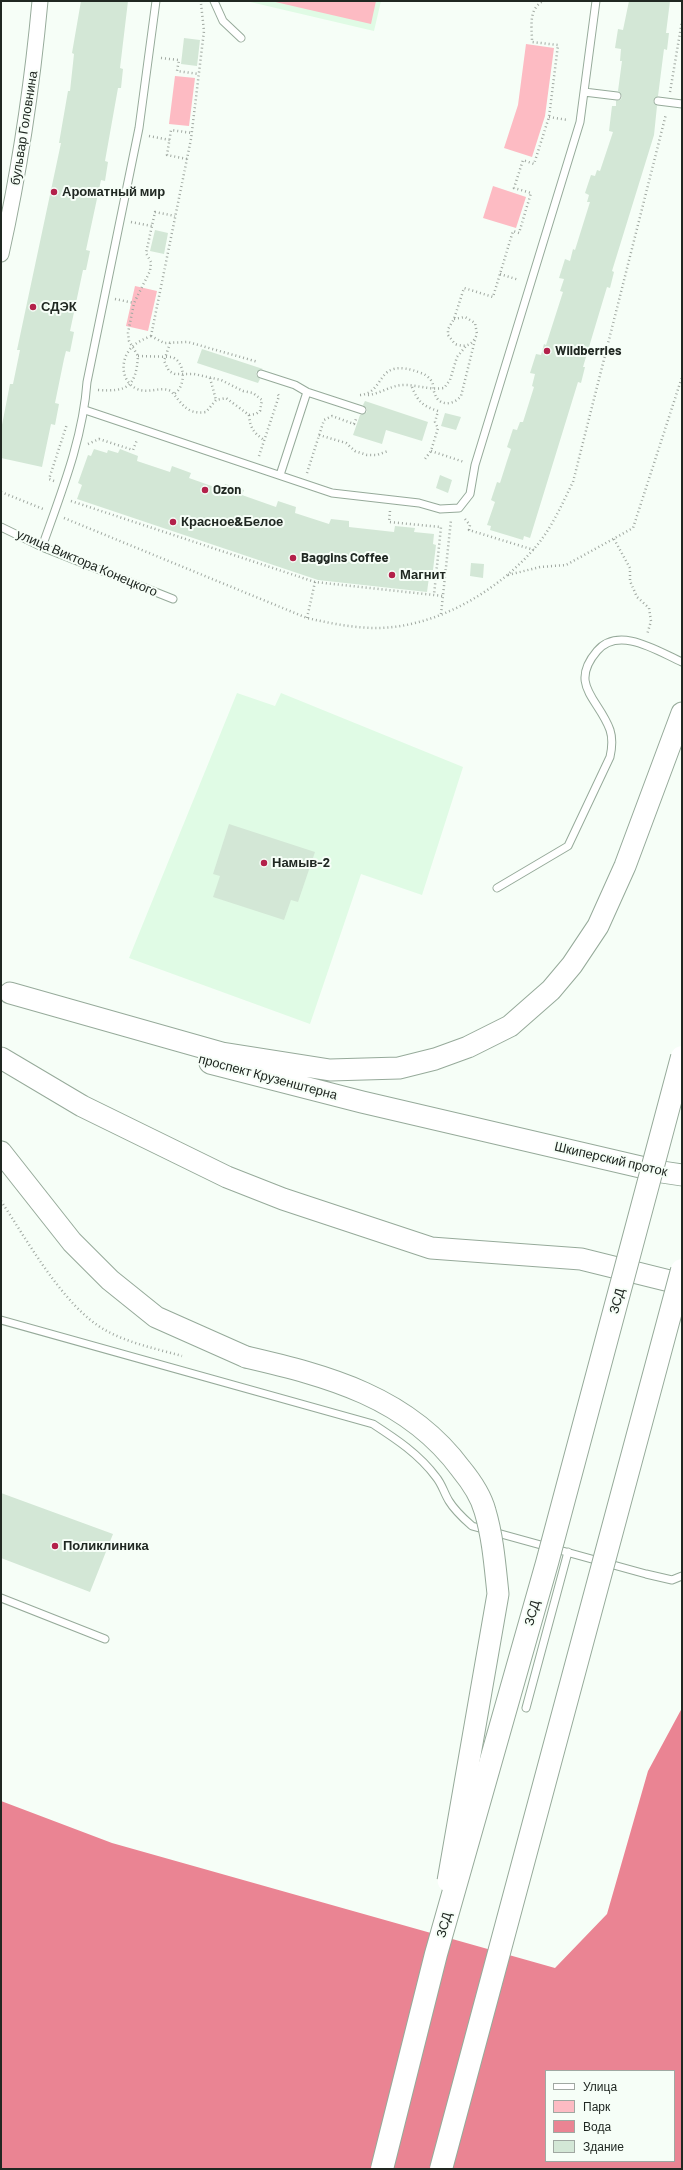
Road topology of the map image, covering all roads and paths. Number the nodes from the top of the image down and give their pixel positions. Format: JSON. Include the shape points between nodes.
{"nodes":[{"id":1,"x":40,"y":1,"type":"edge"},
{"id":2,"x":156,"y":1,"type":"edge"},
{"id":3,"x":200,"y":1,"type":"edge"},
{"id":4,"x":214,"y":1,"type":"edge"},
{"id":5,"x":543,"y":1,"type":"edge"},
{"id":6,"x":596,"y":1,"type":"edge"},
{"id":7,"x":682,"y":21,"type":"edge"},
{"id":8,"x":241,"y":38,"type":"dead end"},
{"id":9,"x":149,"y":56,"type":"junction"},
{"id":10,"x":199,"y":74,"type":"junction"},
{"id":11,"x":584,"y":92,"type":"junction"},
{"id":12,"x":617,"y":96,"type":"dead end"},
{"id":13,"x":658,"y":101,"type":"dead end"},
{"id":14,"x":668,"y":102,"type":"junction"},
{"id":15,"x":682,"y":104,"type":"edge"},
{"id":16,"x":549,"y":117,"type":"junction"},
{"id":17,"x":580,"y":122,"type":"junction"},
{"id":18,"x":192,"y":133,"type":"junction"},
{"id":19,"x":138,"y":134,"type":"junction"},
{"id":20,"x":170,"y":140,"type":"junction"},
{"id":21,"x":187,"y":159,"type":"junction"},
{"id":22,"x":175,"y":216,"type":"junction"},
{"id":23,"x":120,"y":220,"type":"junction"},
{"id":24,"x":152,"y":226,"type":"junction"},
{"id":25,"x":1,"y":254,"type":"edge"},
{"id":26,"x":500,"y":274,"type":"junction"},
{"id":27,"x":531,"y":283,"type":"junction"},
{"id":28,"x":104,"y":296,"type":"junction"},
{"id":29,"x":134,"y":303,"type":"junction"},
{"id":30,"x":454,"y":319,"type":"junction"},
{"id":31,"x":151,"y":336,"type":"junction"},
{"id":32,"x":475,"y":340,"type":"junction"},
{"id":33,"x":170,"y":342,"type":"junction"},
{"id":34,"x":133,"y":346,"type":"junction"},
{"id":35,"x":467,"y":346,"type":"junction"},
{"id":36,"x":138,"y":356,"type":"junction"},
{"id":37,"x":164,"y":356,"type":"junction"},
{"id":38,"x":259,"y":362,"type":"dead end"},
{"id":39,"x":263,"y":374,"type":"joint"},
{"id":40,"x":182,"y":375,"type":"junction"},
{"id":41,"x":682,"y":377,"type":"edge"},
{"id":42,"x":210,"y":378,"type":"junction"},
{"id":43,"x":130,"y":384,"type":"junction"},
{"id":44,"x":412,"y":386,"type":"junction"},
{"id":45,"x":86,"y":389,"type":"junction"},
{"id":46,"x":433,"y":390,"type":"junction"},
{"id":47,"x":307,"y":392,"type":"junction"},
{"id":48,"x":174,"y":394,"type":"junction"},
{"id":49,"x":359,"y":395,"type":"dead end"},
{"id":50,"x":366,"y":395,"type":"junction"},
{"id":51,"x":216,"y":400,"type":"junction"},
{"id":52,"x":85,"y":410,"type":"junction"},
{"id":53,"x":360,"y":410,"type":"joint"},
{"id":54,"x":249,"y":415,"type":"junction"},
{"id":55,"x":65,"y":429,"type":"dead end"},
{"id":56,"x":319,"y":435,"type":"junction"},
{"id":57,"x":264,"y":440,"type":"junction"},
{"id":58,"x":88,"y":444,"type":"dead end"},
{"id":59,"x":135,"y":447,"type":"dead end"},
{"id":60,"x":388,"y":451,"type":"dead end"},
{"id":61,"x":431,"y":451,"type":"junction"},
{"id":62,"x":425,"y":460,"type":"dead end"},
{"id":63,"x":475,"y":465,"type":"junction"},
{"id":64,"x":255,"y":467,"type":"junction"},
{"id":65,"x":53,"y":468,"type":"dead end"},
{"id":66,"x":280,"y":475,"type":"junction"},
{"id":67,"x":303,"y":483,"type":"junction"},
{"id":68,"x":1,"y":492,"type":"edge"},
{"id":69,"x":69,"y":500,"type":"dead end"},
{"id":70,"x":450,"y":510,"type":"junction"},
{"id":71,"x":54,"y":514,"type":"junction"},
{"id":72,"x":389,"y":517,"type":"dead end"},
{"id":73,"x":470,"y":525,"type":"dead end"},
{"id":74,"x":1,"y":527,"type":"edge"},
{"id":75,"x":614,"y":539,"type":"junction"},
{"id":76,"x":42,"y":547,"type":"junction"},
{"id":77,"x":534,"y":550,"type":"junction"},
{"id":78,"x":508,"y":575,"type":"junction"},
{"id":79,"x":315,"y":582,"type":"junction"},
{"id":80,"x":434,"y":595,"type":"junction"},
{"id":81,"x":443,"y":596,"type":"junction"},
{"id":82,"x":173,"y":599,"type":"dead end"},
{"id":83,"x":441,"y":614,"type":"junction"},
{"id":84,"x":307,"y":618,"type":"junction"},
{"id":85,"x":644,"y":646,"type":"junction"},
{"id":86,"x":682,"y":662,"type":"edge"},
{"id":87,"x":682,"y":713,"type":"edge"},
{"id":88,"x":497,"y":888,"type":"dead end"},
{"id":89,"x":5,"y":991,"type":"edge"},
{"id":90,"x":1,"y":1058,"type":"edge"},
{"id":91,"x":682,"y":1058,"type":"edge"},
{"id":92,"x":541,"y":1143,"type":"joint"},
{"id":93,"x":1,"y":1152,"type":"edge"},
{"id":94,"x":682,"y":1175,"type":"edge"},
{"id":95,"x":682,"y":1270,"type":"edge"},
{"id":96,"x":682,"y":1284,"type":"edge"},
{"id":97,"x":1,"y":1320,"type":"edge"},
{"id":98,"x":568,"y":1552,"type":"junction"},
{"id":99,"x":682,"y":1576,"type":"edge"},
{"id":100,"x":1,"y":1598,"type":"edge"},
{"id":101,"x":105,"y":1640,"type":"dead end"},
{"id":102,"x":526,"y":1708,"type":"dead end"},
{"id":103,"x":436,"y":1954,"type":"junction"},
{"id":104,"x":382,"y":2169,"type":"edge"},
{"id":105,"x":441,"y":2169,"type":"edge"}],
"edges":[{"from":1,"to":25,"type":"street","name":"бульвар Головнина","via":[[31,89],[17,180]]},
{"from":2,"to":9,"type":"lane"},
{"from":3,"to":10,"type":"path","via":[[204,31]]},
{"from":4,"to":8,"type":"lane","via":[[223,21]]},
{"from":5,"to":16,"type":"path","via":[[533,10],[532,42],[558,45]]},
{"from":6,"to":11,"type":"lane"},
{"from":7,"to":14,"type":"path"},
{"from":9,"to":10,"type":"path","via":[[179,60],[177,71]]},
{"from":9,"to":19,"type":"lane"},
{"from":10,"to":18,"type":"path"},
{"from":11,"to":12,"type":"lane"},
{"from":11,"to":17,"type":"lane"},
{"from":13,"to":14,"type":"lane"},
{"from":14,"to":15,"type":"lane"},
{"from":14,"to":77,"type":"path","via":[[662,137],[573,482],[554,520]]},
{"from":16,"to":17,"type":"path"},
{"from":16,"to":26,"type":"path","via":[[534,164],[523,160],[514,188],[531,193],[519,233],[514,231]]},
{"from":17,"to":27,"type":"lane"},
{"from":18,"to":20,"type":"path","via":[[171,130]]},
{"from":18,"to":21,"type":"path"},
{"from":19,"to":20,"type":"path"},
{"from":19,"to":23,"type":"lane"},
{"from":20,"to":21,"type":"path","via":[[167,155]]},
{"from":21,"to":22,"type":"path"},
{"from":22,"to":24,"type":"path","via":[[155,212]]},
{"from":22,"to":31,"type":"path"},
{"from":23,"to":24,"type":"path"},
{"from":23,"to":28,"type":"lane"},
{"from":24,"to":29,"type":"path","via":[[146,253],[151,262],[150,271]]},
{"from":26,"to":27,"type":"path"},
{"from":26,"to":30,"type":"path","via":[[493,297],[464,288]]},
{"from":27,"to":63,"type":"lane"},
{"from":28,"to":29,"type":"path"},
{"from":28,"to":45,"type":"lane"},
{"from":29,"to":34,"type":"path","via":[[128,334],[128,341]]},
{"from":30,"to":32,"type":"path","via":[[465,317],[475,323]]},
{"from":30,"to":35,"type":"path","via":[[448,335],[455,344]]},
{"from":31,"to":33,"type":"path","via":[[158,341]]},
{"from":31,"to":34,"type":"path"},
{"from":32,"to":35,"type":"path"},
{"from":32,"to":46,"type":"path","via":[[461,396],[457,401],[445,404],[439,401]]},
{"from":33,"to":37,"type":"path"},
{"from":33,"to":38,"type":"path","via":[[188,342]]},
{"from":34,"to":36,"type":"path"},
{"from":34,"to":43,"type":"path","via":[[127,353],[123,369]]},
{"from":35,"to":46,"type":"path","via":[[457,357],[448,385]]},
{"from":36,"to":37,"type":"path"},
{"from":36,"to":43,"type":"path","via":[[136,374]]},
{"from":37,"to":40,"type":"path","via":[[169,371]]},
{"from":37,"to":40,"type":"path","via":[[177,359]]},
{"from":39,"to":47,"type":"lane"},
{"from":39,"to":57,"type":"path","via":[[262,384],[275,388],[279,396]]},
{"from":40,"to":42,"type":"path","via":[[194,374]]},
{"from":40,"to":48,"type":"path","via":[[181,388]]},
{"from":41,"to":75,"type":"path","via":[[633,528]]},
{"from":42,"to":51,"type":"path"},
{"from":42,"to":54,"type":"path","via":[[222,380],[259,396],[262,400],[260,411]]},
{"from":43,"to":45,"type":"path","via":[[126,389],[119,391]]},
{"from":43,"to":48,"type":"path","via":[[147,392],[166,389]]},
{"from":44,"to":46,"type":"path"},
{"from":44,"to":50,"type":"path","via":[[403,385]]},
{"from":44,"to":61,"type":"path","via":[[418,401],[425,407],[438,411],[435,422],[438,428]]},
{"from":45,"to":52,"type":"lane"},
{"from":46,"to":50,"type":"path","via":[[428,377],[400,367],[385,372],[372,391]]},
{"from":47,"to":53,"type":"lane"},
{"from":47,"to":66,"type":"lane"},
{"from":48,"to":51,"type":"path","via":[[180,405],[188,411],[198,413],[206,412]]},
{"from":49,"to":50,"type":"path"},
{"from":51,"to":54,"type":"path","via":[[230,399]]},
{"from":52,"to":64,"type":"lane"},
{"from":52,"to":71,"type":"lane","via":[[80,434]]},
{"from":53,"to":56,"type":"path","via":[[354,424],[332,416],[324,420]]},
{"from":54,"to":57,"type":"path","via":[[250,425]]},
{"from":55,"to":65,"type":"path"},
{"from":56,"to":60,"type":"path","via":[[346,443],[355,451],[367,454],[377,455]]},
{"from":56,"to":67,"type":"path"},
{"from":57,"to":64,"type":"path"},
{"from":58,"to":59,"type":"path","via":[[99,439],[134,450]]},
{"from":61,"to":62,"type":"path"},
{"from":61,"to":63,"type":"path"},
{"from":63,"to":70,"type":"lane","via":[[470,494],[458,508]]},
{"from":64,"to":66,"type":"lane"},
{"from":66,"to":67,"type":"lane"},
{"from":67,"to":70,"type":"lane","via":[[332,493],[419,503]]},
{"from":68,"to":71,"type":"path"},
{"from":69,"to":79,"type":"path"},
{"from":70,"to":81,"type":"path","via":[[451,523]]},
{"from":71,"to":76,"type":"lane"},
{"from":71,"to":84,"type":"path"},
{"from":72,"to":80,"type":"path","via":[[389,522],[441,528]]},
{"from":73,"to":77,"type":"path","via":[[469,530]]},
{"from":74,"to":76,"type":"lane","name":"улица Виктора Конецкого"},
{"from":75,"to":78,"type":"path","via":[[566,565],[540,567]]},
{"from":75,"to":85,"type":"path","via":[[630,568],[630,581],[637,597],[649,608],[651,622]]},
{"from":76,"to":82,"type":"lane","name":"улица Виктора Конецкого"},
{"from":77,"to":78,"type":"path"},
{"from":78,"to":83,"type":"path","via":[[474,598]]},
{"from":79,"to":80,"type":"path"},
{"from":79,"to":84,"type":"path"},
{"from":80,"to":81,"type":"path"},
{"from":81,"to":83,"type":"path"},
{"from":83,"to":84,"type":"path","via":[[411,624],[376,628]]},
{"from":85,"to":86,"type":"lane"},
{"from":85,"to":88,"type":"lane","via":[[630,641],[612,640],[599,649],[587,663],[585,681],[610,730],[610,757],[568,846]]},
{"from":87,"to":89,"type":"main road","via":[[625,866],[598,926],[572,965],[551,990],[510,1026],[468,1047],[399,1068],[330,1070],[222,1053]]},
{"from":89,"to":92,"type":"main road","name":"проспект Крузенштерна","via":[[220,1067]]},
{"from":90,"to":96,"type":"main road","via":[[82,1106],[227,1177],[283,1199],[431,1248],[581,1259]]},
{"from":91,"to":103,"type":"highway","name":"ЗСД","bridge":true,"via":[[547,1563]]},
{"from":92,"to":94,"type":"main road","name":"Шкиперский проток"},
{"from":93,"to":103,"type":"main road","bridge":true,"via":[[72,1242],[110,1280],[156,1318],[246,1357],[306,1371],[380,1399],[446,1448],[468,1478],[485,1509],[494,1548],[498,1594]]},
{"from":95,"to":105,"type":"highway","bridge":true},
{"from":97,"to":98,"type":"lane","via":[[373,1424],[397,1439],[421,1459],[437,1478],[459,1515],[472,1526]]},
{"from":98,"to":99,"type":"lane","via":[[672,1580]]},
{"from":98,"to":102,"type":"lane"},
{"from":100,"to":101,"type":"lane"},
{"from":103,"to":104,"type":"highway","name":"ЗСД","bridge":true}]}
